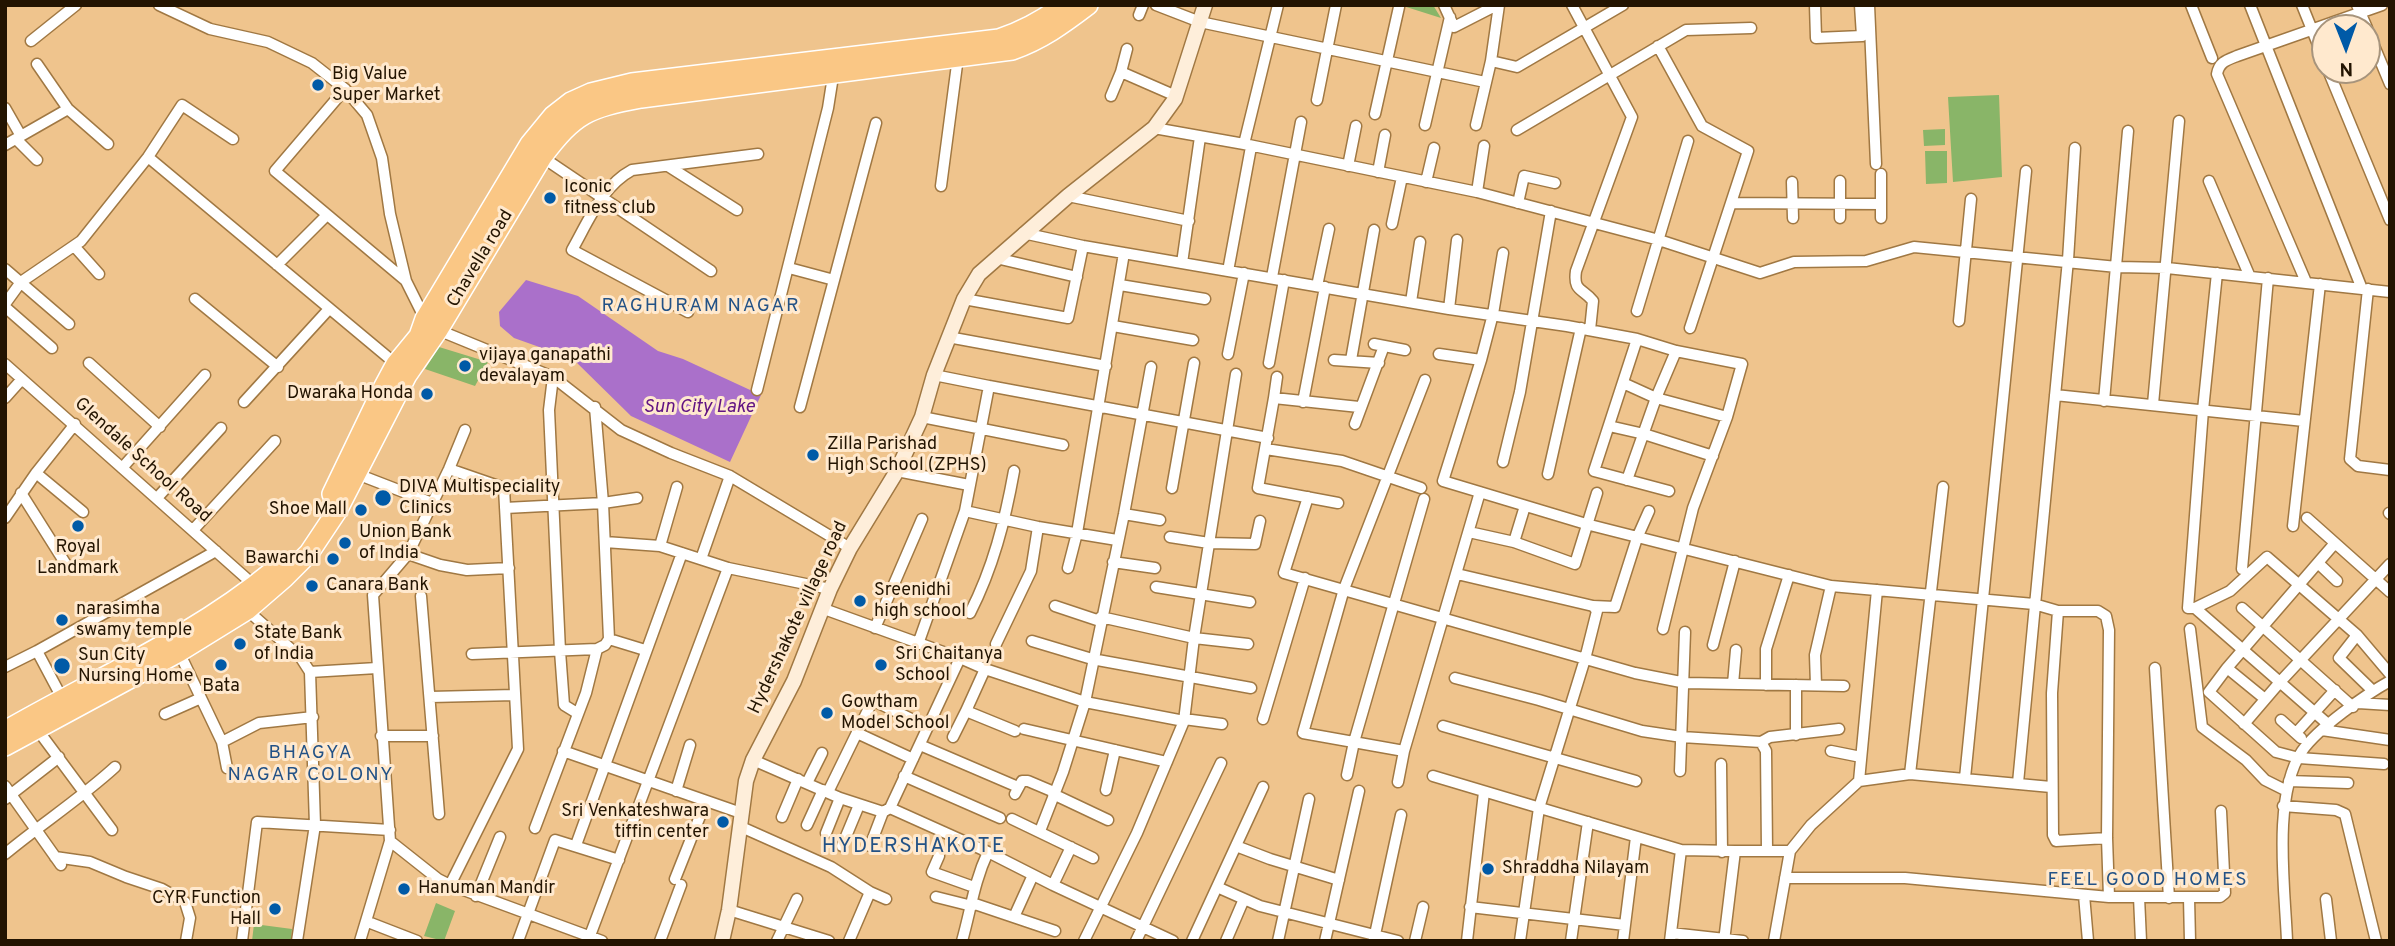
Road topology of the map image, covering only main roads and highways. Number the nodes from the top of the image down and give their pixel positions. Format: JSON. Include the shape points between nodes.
{"nodes":[{"id":1,"x":1063,"y":5,"type":"edge"},
{"id":2,"x":1088,"y":5,"type":"edge"},
{"id":3,"x":833,"y":66,"type":"junction"},
{"id":4,"x":432,"y":324,"type":"junction"},
{"id":5,"x":5,"y":731,"type":"edge"},
{"id":6,"x":5,"y":746,"type":"edge"}],
"edges":[{"from":1,"to":3,"type":"highway","name":"Chavella road","via":[[1033,26],[999,39]]},
{"from":2,"to":3,"type":"highway","name":"Chavella road","via":[[1053,32],[1012,50]]},
{"from":3,"to":4,"type":"highway","name":"Chavella road","via":[[610,104],[574,120],[542,157]]},
{"from":3,"to":4,"type":"highway","name":"Chavella road","via":[[632,83],[571,102],[530,144]]},
{"from":4,"to":5,"type":"highway","name":"Chavella road","via":[[396,364],[328,504],[296,552],[255,586],[174,639]]},
{"from":4,"to":6,"type":"highway","name":"Chavella road","via":[[337,511],[309,553],[284,578],[247,610],[178,652]]}]}
